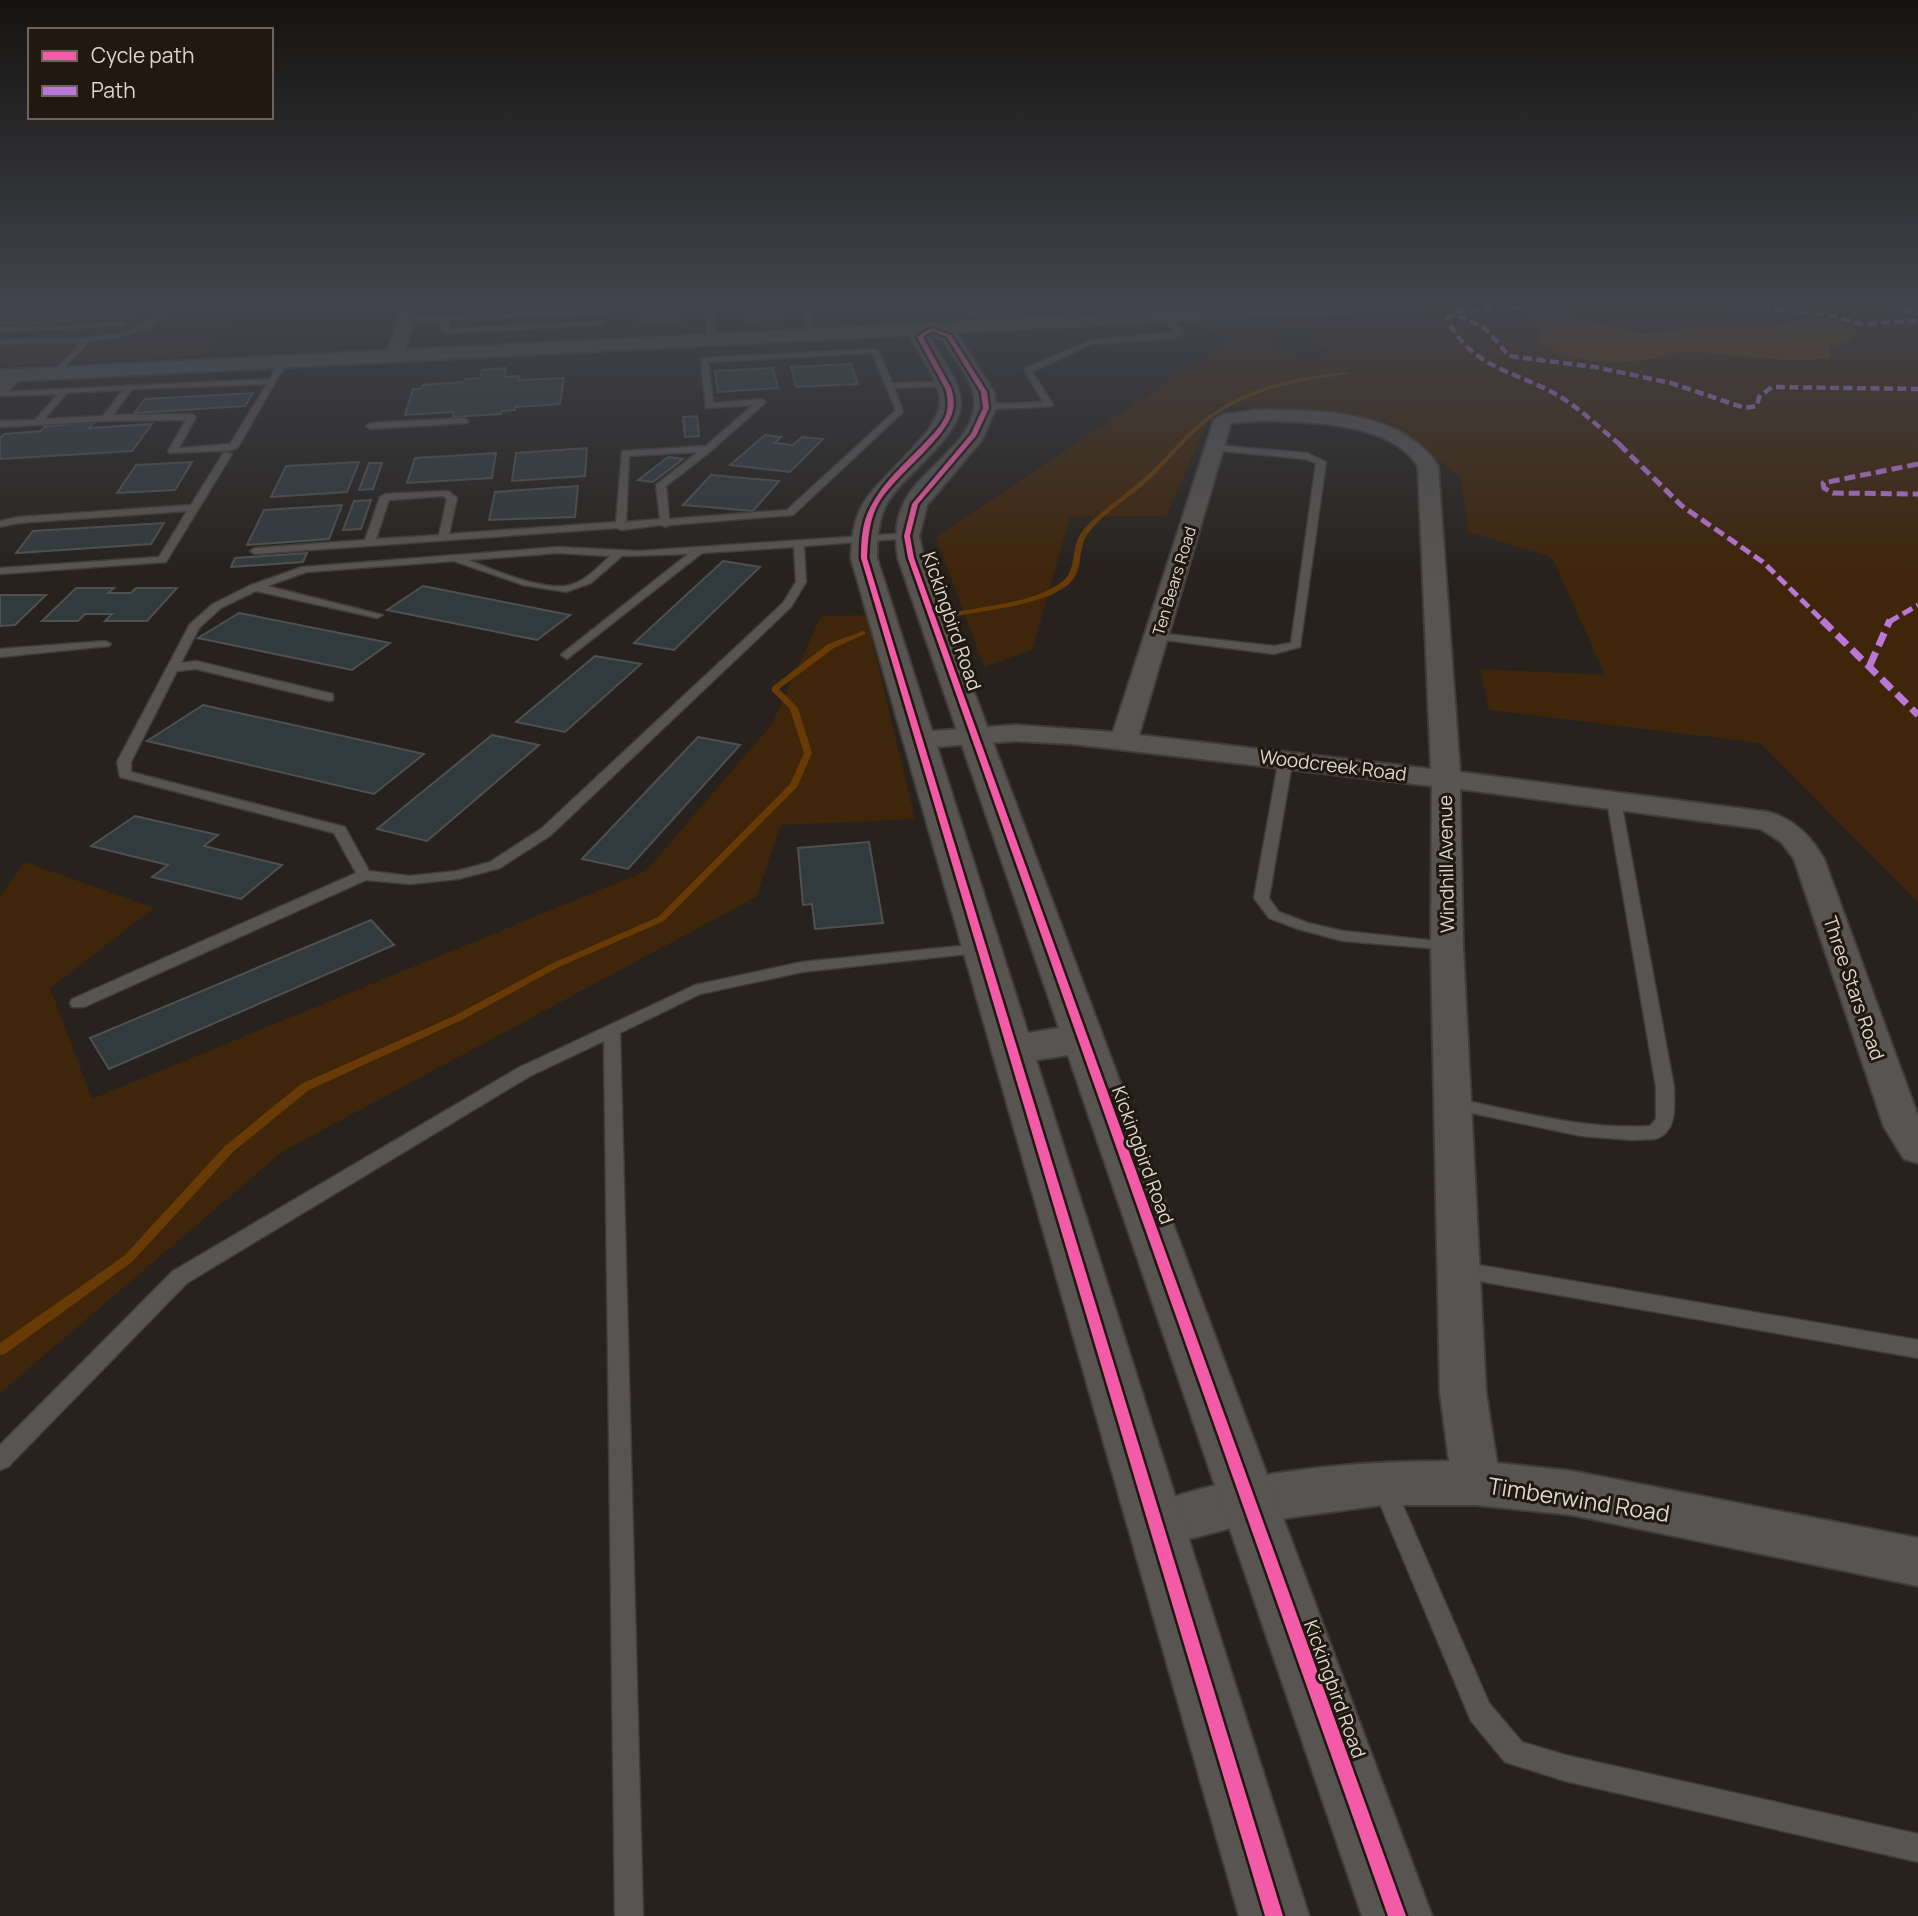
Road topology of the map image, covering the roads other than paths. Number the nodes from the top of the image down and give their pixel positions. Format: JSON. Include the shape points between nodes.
{"nodes":[{"id":1,"x":54,"y":394,"type":"edge"},
{"id":2,"x":124,"y":394,"type":"edge"},
{"id":3,"x":264,"y":394,"type":"edge"},
{"id":4,"x":708,"y":394,"type":"edge"},
{"id":5,"x":893,"y":394,"type":"edge"},
{"id":6,"x":949,"y":394,"type":"edge"},
{"id":7,"x":984,"y":394,"type":"edge"},
{"id":8,"x":1043,"y":394,"type":"edge"},
{"id":9,"x":986,"y":407,"type":"junction"},
{"id":10,"x":106,"y":418,"type":"junction"},
{"id":11,"x":1223,"y":420,"type":"joint"},
{"id":12,"x":464,"y":421,"type":"dead end"},
{"id":13,"x":37,"y":422,"type":"junction"},
{"id":14,"x":0,"y":424,"type":"edge"},
{"id":15,"x":370,"y":426,"type":"dead end"},
{"id":16,"x":1215,"y":447,"type":"junction"},
{"id":17,"x":708,"y":449,"type":"junction"},
{"id":18,"x":227,"y":454,"type":"dead end"},
{"id":19,"x":194,"y":509,"type":"junction"},
{"id":20,"x":0,"y":524,"type":"edge"},
{"id":21,"x":665,"y":524,"type":"junction"},
{"id":22,"x":621,"y":527,"type":"junction"},
{"id":23,"x":907,"y":536,"type":"junction"},
{"id":24,"x":443,"y":539,"type":"junction"},
{"id":25,"x":863,"y":539,"type":"junction"},
{"id":26,"x":799,"y":543,"type":"junction"},
{"id":27,"x":369,"y":544,"type":"junction"},
{"id":28,"x":699,"y":550,"type":"junction"},
{"id":29,"x":255,"y":551,"type":"dead end"},
{"id":30,"x":620,"y":554,"type":"junction"},
{"id":31,"x":456,"y":558,"type":"junction"},
{"id":32,"x":0,"y":571,"type":"edge"},
{"id":33,"x":255,"y":587,"type":"junction"},
{"id":34,"x":377,"y":615,"type":"dead end"},
{"id":35,"x":1157,"y":636,"type":"junction"},
{"id":36,"x":105,"y":644,"type":"dead end"},
{"id":37,"x":0,"y":653,"type":"edge"},
{"id":38,"x":567,"y":655,"type":"dead end"},
{"id":39,"x":171,"y":668,"type":"junction"},
{"id":40,"x":329,"y":697,"type":"dead end"},
{"id":41,"x":973,"y":735,"type":"junction"},
{"id":42,"x":919,"y":740,"type":"junction"},
{"id":43,"x":1124,"y":741,"type":"junction"},
{"id":44,"x":1286,"y":758,"type":"junction"},
{"id":45,"x":1446,"y":780,"type":"junction"},
{"id":46,"x":1614,"y":801,"type":"junction"},
{"id":47,"x":1786,"y":830,"type":"joint"},
{"id":48,"x":364,"y":875,"type":"junction"},
{"id":49,"x":1028,"y":887,"type":"junction"},
{"id":50,"x":967,"y":894,"type":"junction"},
{"id":51,"x":1447,"y":947,"type":"junction"},
{"id":52,"x":980,"y":949,"type":"junction"},
{"id":53,"x":78,"y":1003,"type":"dead end"},
{"id":54,"x":612,"y":1030,"type":"junction"},
{"id":55,"x":1082,"y":1039,"type":"junction"},
{"id":56,"x":1013,"y":1049,"type":"junction"},
{"id":57,"x":1453,"y":1104,"type":"junction"},
{"id":58,"x":1918,"y":1149,"type":"edge"},
{"id":59,"x":1459,"y":1269,"type":"junction"},
{"id":60,"x":1918,"y":1349,"type":"edge"},
{"id":61,"x":0,"y":1460,"type":"edge"},
{"id":62,"x":1382,"y":1483,"type":"junction"},
{"id":63,"x":1476,"y":1483,"type":"junction"},
{"id":64,"x":1250,"y":1502,"type":"junction"},
{"id":65,"x":1155,"y":1525,"type":"junction"},
{"id":66,"x":1918,"y":1562,"type":"edge"},
{"id":67,"x":1918,"y":1848,"type":"edge"},
{"id":68,"x":629,"y":1916,"type":"edge"},
{"id":69,"x":1274,"y":1916,"type":"edge"},
{"id":70,"x":1397,"y":1916,"type":"edge"}],
"edges":[{"from":1,"to":13,"type":"lane"},
{"from":2,"to":10,"type":"lane"},
{"from":3,"to":10,"type":"lane","via":[[233,447],[173,451],[192,417]]},
{"from":4,"to":17,"type":"lane","via":[[709,406],[762,402]]},
{"from":5,"to":21,"type":"lane","via":[[900,410],[790,513]]},
{"from":6,"to":25,"type":"street","via":[[948,416],[940,431],[881,492],[865,521]]},
{"from":7,"to":9,"type":"street"},
{"from":8,"to":9,"type":"lane","via":[[1049,404]]},
{"from":9,"to":23,"type":"street","name":"Kickingbird Road","via":[[974,435],[915,505]]},
{"from":10,"to":13,"type":"lane"},
{"from":11,"to":16,"type":"street","name":"Ten Bears Road"},
{"from":11,"to":45,"type":"street","name":"Windhill Avenue","via":[[1250,414],[1352,424],[1398,438],[1423,456],[1428,466]]},
{"from":12,"to":15,"type":"lane"},
{"from":13,"to":14,"type":"lane"},
{"from":16,"to":35,"type":"street","name":"Ten Bears Road"},
{"from":16,"to":35,"type":"lane","via":[[1307,456],[1321,462],[1296,645],[1273,649]]},
{"from":17,"to":21,"type":"lane","via":[[662,485]]},
{"from":17,"to":22,"type":"lane","via":[[625,453]]},
{"from":18,"to":19,"type":"lane"},
{"from":19,"to":20,"type":"lane"},
{"from":19,"to":32,"type":"lane","via":[[162,560]]},
{"from":21,"to":22,"type":"lane"},
{"from":22,"to":24,"type":"lane"},
{"from":23,"to":25,"type":"lane"},
{"from":23,"to":41,"type":"street","name":"Kickingbird Road"},
{"from":24,"to":27,"type":"lane"},
{"from":24,"to":27,"type":"lane","via":[[452,498],[445,494],[385,497]]},
{"from":25,"to":26,"type":"lane"},
{"from":25,"to":42,"type":"street","via":[[868,570]]},
{"from":26,"to":28,"type":"lane"},
{"from":26,"to":48,"type":"lane","via":[[801,582],[787,605],[546,832],[495,864],[457,875],[410,880]]},
{"from":27,"to":29,"type":"lane"},
{"from":28,"to":30,"type":"lane"},
{"from":28,"to":38,"type":"lane"},
{"from":30,"to":31,"type":"lane","via":[[558,550]]},
{"from":30,"to":31,"type":"lane","via":[[585,581],[566,589],[481,571]]},
{"from":31,"to":33,"type":"lane","via":[[306,569]]},
{"from":33,"to":34,"type":"lane"},
{"from":33,"to":39,"type":"lane","via":[[217,606],[194,626]]},
{"from":35,"to":43,"type":"street","name":"Ten Bears Road"},
{"from":36,"to":37,"type":"lane"},
{"from":39,"to":40,"type":"lane","via":[[196,665]]},
{"from":39,"to":48,"type":"lane","via":[[124,762],[125,774],[340,830]]},
{"from":41,"to":42,"type":"street","name":"Woodcreek Road"},
{"from":41,"to":43,"type":"street","name":"Woodcreek Road","via":[[1015,733]]},
{"from":41,"to":49,"type":"street","name":"Kickingbird Road"},
{"from":42,"to":50,"type":"street"},
{"from":43,"to":44,"type":"street","name":"Woodcreek Road"},
{"from":44,"to":45,"type":"street","name":"Woodcreek Road"},
{"from":44,"to":51,"type":"lane","via":[[1261,898],[1274,915],[1343,936]]},
{"from":45,"to":46,"type":"street","name":"Woodcreek Road"},
{"from":45,"to":51,"type":"street","name":"Windhill Avenue"},
{"from":46,"to":47,"type":"street","name":"Woodcreek Road","via":[[1724,813],[1768,821]]},
{"from":46,"to":57,"type":"lane","via":[[1665,1087],[1664,1120],[1656,1132],[1635,1135]]},
{"from":47,"to":58,"type":"street","name":"Three Stars Road","via":[[1801,843],[1809,859],[1903,1127]]},
{"from":48,"to":53,"type":"lane"},
{"from":49,"to":50,"type":"street"},
{"from":49,"to":55,"type":"street","name":"Kickingbird Road"},
{"from":50,"to":52,"type":"street"},
{"from":51,"to":57,"type":"street","name":"Windhill Avenue"},
{"from":52,"to":54,"type":"lane","via":[[802,967],[708,987]]},
{"from":52,"to":56,"type":"street"},
{"from":54,"to":61,"type":"lane","via":[[524,1072],[180,1277]]},
{"from":54,"to":68,"type":"lane"},
{"from":55,"to":56,"type":"street"},
{"from":55,"to":64,"type":"street","name":"Kickingbird Road"},
{"from":56,"to":65,"type":"street"},
{"from":57,"to":59,"type":"street","name":"Windhill Avenue"},
{"from":59,"to":60,"type":"lane"},
{"from":59,"to":63,"type":"street","name":"Windhill Avenue","via":[[1463,1393]]},
{"from":62,"to":63,"type":"street","name":"Timberwind Road"},
{"from":62,"to":64,"type":"street","name":"Timberwind Road"},
{"from":62,"to":67,"type":"lane","via":[[1480,1712],[1514,1753]]},
{"from":63,"to":66,"type":"street","name":"Timberwind Road","via":[[1572,1493]]},
{"from":64,"to":65,"type":"street","name":"Timberwind Road"},
{"from":64,"to":70,"type":"street","name":"Kickingbird Road"},
{"from":65,"to":69,"type":"street"}]}
